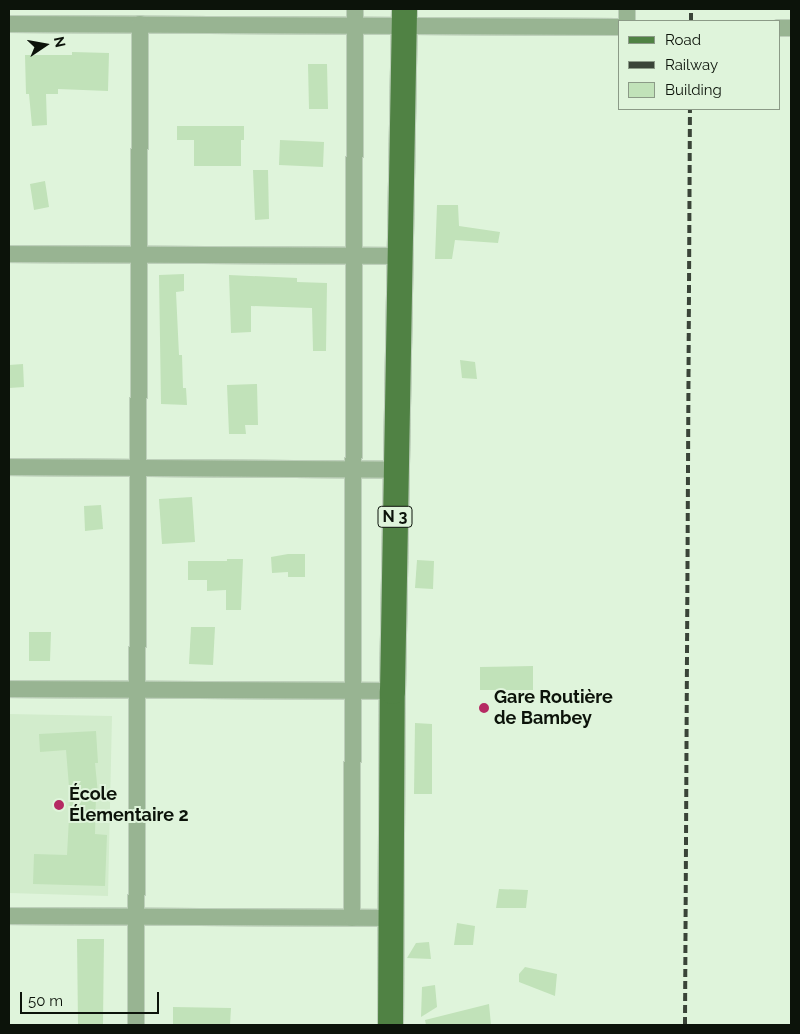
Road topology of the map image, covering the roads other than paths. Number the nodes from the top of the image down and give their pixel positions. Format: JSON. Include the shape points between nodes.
{"nodes":[{"id":1,"x":355,"y":9,"type":"edge"},
{"id":2,"x":404,"y":17,"type":"edge"},
{"id":3,"x":9,"y":24,"type":"edge"},
{"id":4,"x":140,"y":24,"type":"junction"},
{"id":5,"x":355,"y":26,"type":"junction"},
{"id":6,"x":618,"y":27,"type":"edge"},
{"id":7,"x":9,"y":254,"type":"edge"},
{"id":8,"x":139,"y":254,"type":"junction"},
{"id":9,"x":354,"y":256,"type":"junction"},
{"id":10,"x":400,"y":256,"type":"junction"},
{"id":11,"x":9,"y":468,"type":"edge"},
{"id":12,"x":138,"y":468,"type":"junction"},
{"id":13,"x":353,"y":470,"type":"junction"},
{"id":14,"x":395,"y":470,"type":"junction"},
{"id":15,"x":9,"y":689,"type":"edge"},
{"id":16,"x":137,"y":689,"type":"junction"},
{"id":17,"x":353,"y":690,"type":"junction"},
{"id":18,"x":392,"y":691,"type":"junction"},
{"id":19,"x":9,"y":916,"type":"edge"},
{"id":20,"x":137,"y":916,"type":"junction"},
{"id":21,"x":352,"y":918,"type":"junction"},
{"id":22,"x":390,"y":918,"type":"junction"},
{"id":23,"x":136,"y":1025,"type":"edge"},
{"id":24,"x":390,"y":1025,"type":"edge"}],
"edges":[{"from":1,"to":5,"type":"street"},
{"from":2,"to":5,"type":"street"},
{"from":2,"to":6,"type":"street"},
{"from":2,"to":10,"type":"main road","number":"N 3"},
{"from":3,"to":4,"type":"street"},
{"from":4,"to":5,"type":"street"},
{"from":4,"to":8,"type":"street"},
{"from":5,"to":9,"type":"street"},
{"from":7,"to":8,"type":"street"},
{"from":8,"to":9,"type":"street"},
{"from":8,"to":12,"type":"street"},
{"from":9,"to":10,"type":"street"},
{"from":9,"to":13,"type":"street"},
{"from":10,"to":14,"type":"main road","number":"N 3"},
{"from":11,"to":12,"type":"street"},
{"from":12,"to":13,"type":"street"},
{"from":12,"to":16,"type":"street"},
{"from":13,"to":14,"type":"street"},
{"from":13,"to":17,"type":"street"},
{"from":14,"to":18,"type":"main road","number":"N 3"},
{"from":15,"to":16,"type":"street"},
{"from":16,"to":17,"type":"street"},
{"from":16,"to":20,"type":"street"},
{"from":17,"to":18,"type":"street"},
{"from":17,"to":21,"type":"street"},
{"from":18,"to":22,"type":"main road","number":"N 3"},
{"from":19,"to":20,"type":"street"},
{"from":20,"to":21,"type":"street"},
{"from":20,"to":23,"type":"street"},
{"from":21,"to":22,"type":"street"},
{"from":22,"to":24,"type":"main road","number":"N 3"}]}
